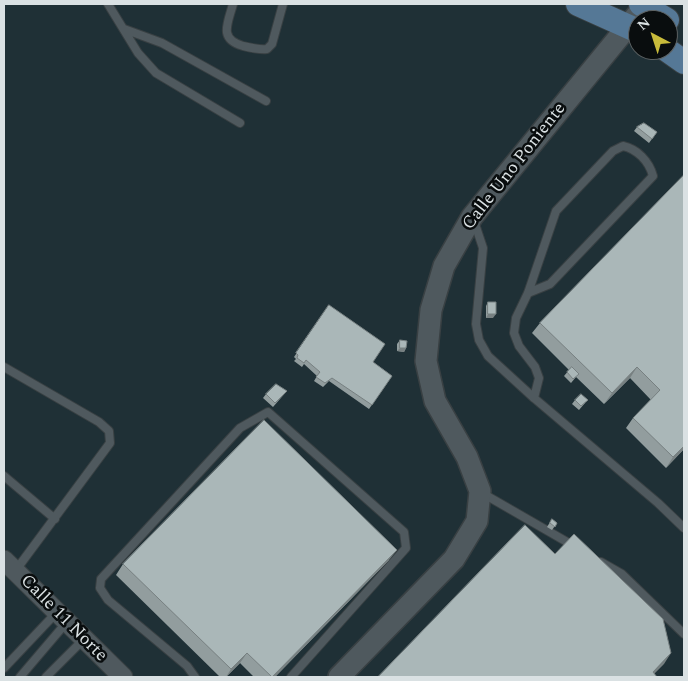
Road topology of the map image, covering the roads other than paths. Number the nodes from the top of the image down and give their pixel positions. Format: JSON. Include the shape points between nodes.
{"nodes":[{"id":1,"x":108,"y":4,"type":"edge"},
{"id":2,"x":233,"y":4,"type":"edge"},
{"id":3,"x":283,"y":4,"type":"edge"},
{"id":4,"x":578,"y":4,"type":"edge"},
{"id":5,"x":628,"y":26,"type":"edge"},
{"id":6,"x":124,"y":29,"type":"junction"},
{"id":7,"x":628,"y":34,"type":"edge"},
{"id":8,"x":266,"y":100,"type":"dead end"},
{"id":9,"x":240,"y":123,"type":"dead end"},
{"id":10,"x":472,"y":217,"type":"junction"},
{"id":11,"x":528,"y":293,"type":"junction"},
{"id":12,"x":4,"y":367,"type":"edge"},
{"id":13,"x":534,"y":398,"type":"junction"},
{"id":14,"x":4,"y":476,"type":"edge"},
{"id":15,"x":480,"y":491,"type":"junction"},
{"id":16,"x":55,"y":518,"type":"junction"},
{"id":17,"x":684,"y":528,"type":"edge"},
{"id":18,"x":579,"y":549,"type":"edge"},
{"id":19,"x":596,"y":559,"type":"edge"},
{"id":20,"x":10,"y":566,"type":"edge"},
{"id":21,"x":62,"y":617,"type":"junction"},
{"id":22,"x":684,"y":634,"type":"edge"},
{"id":23,"x":84,"y":640,"type":"junction"},
{"id":24,"x":4,"y":668,"type":"edge"},
{"id":25,"x":20,"y":677,"type":"edge"},
{"id":26,"x":46,"y":677,"type":"edge"},
{"id":27,"x":123,"y":677,"type":"edge"},
{"id":28,"x":195,"y":677,"type":"edge"},
{"id":29,"x":291,"y":677,"type":"edge"},
{"id":30,"x":339,"y":677,"type":"edge"}],
"edges":[{"from":1,"to":6,"type":"lane"},
{"from":2,"to":3,"type":"lane","via":[[227,38],[233,43],[260,50],[272,44]]},
{"from":4,"to":5,"type":"main road"},
{"from":6,"to":8,"type":"lane","via":[[162,43]]},
{"from":6,"to":9,"type":"lane","via":[[156,74]]},
{"from":7,"to":10,"type":"main road","name":"Calle Uno Poniente"},
{"from":10,"to":13,"type":"lane","via":[[483,248],[476,324],[479,340],[488,356]]},
{"from":10,"to":15,"type":"main road","name":"Calle Uno Poniente","via":[[444,266],[431,310],[426,362],[435,401],[467,457]]},
{"from":11,"to":11,"type":"lane","via":[[550,284],[653,176],[651,166],[632,148],[623,146],[613,151],[556,211]]},
{"from":11,"to":13,"type":"lane","via":[[516,318],[514,333],[519,346],[535,367],[538,378]]},
{"from":12,"to":16,"type":"lane","via":[[99,422],[108,431],[110,443]]},
{"from":13,"to":17,"type":"lane","via":[[658,502]]},
{"from":14,"to":16,"type":"lane"},
{"from":15,"to":18,"type":"lane"},
{"from":15,"to":30,"type":"main road","name":"Calle Uno Poniente","via":[[477,521],[454,559]]},
{"from":16,"to":20,"type":"lane"},
{"from":19,"to":22,"type":"lane","via":[[622,574]]},
{"from":20,"to":21,"type":"street","name":"Calle 11 Norte"},
{"from":21,"to":23,"type":"street","name":"Calle 11 Norte"},
{"from":21,"to":24,"type":"lane"},
{"from":21,"to":25,"type":"lane"},
{"from":23,"to":26,"type":"lane"},
{"from":23,"to":27,"type":"street","name":"Calle 11 Norte"},
{"from":28,"to":29,"type":"lane","via":[[187,666],[108,600],[100,588],[101,579],[240,428],[268,412],[404,532],[406,548]]}]}
